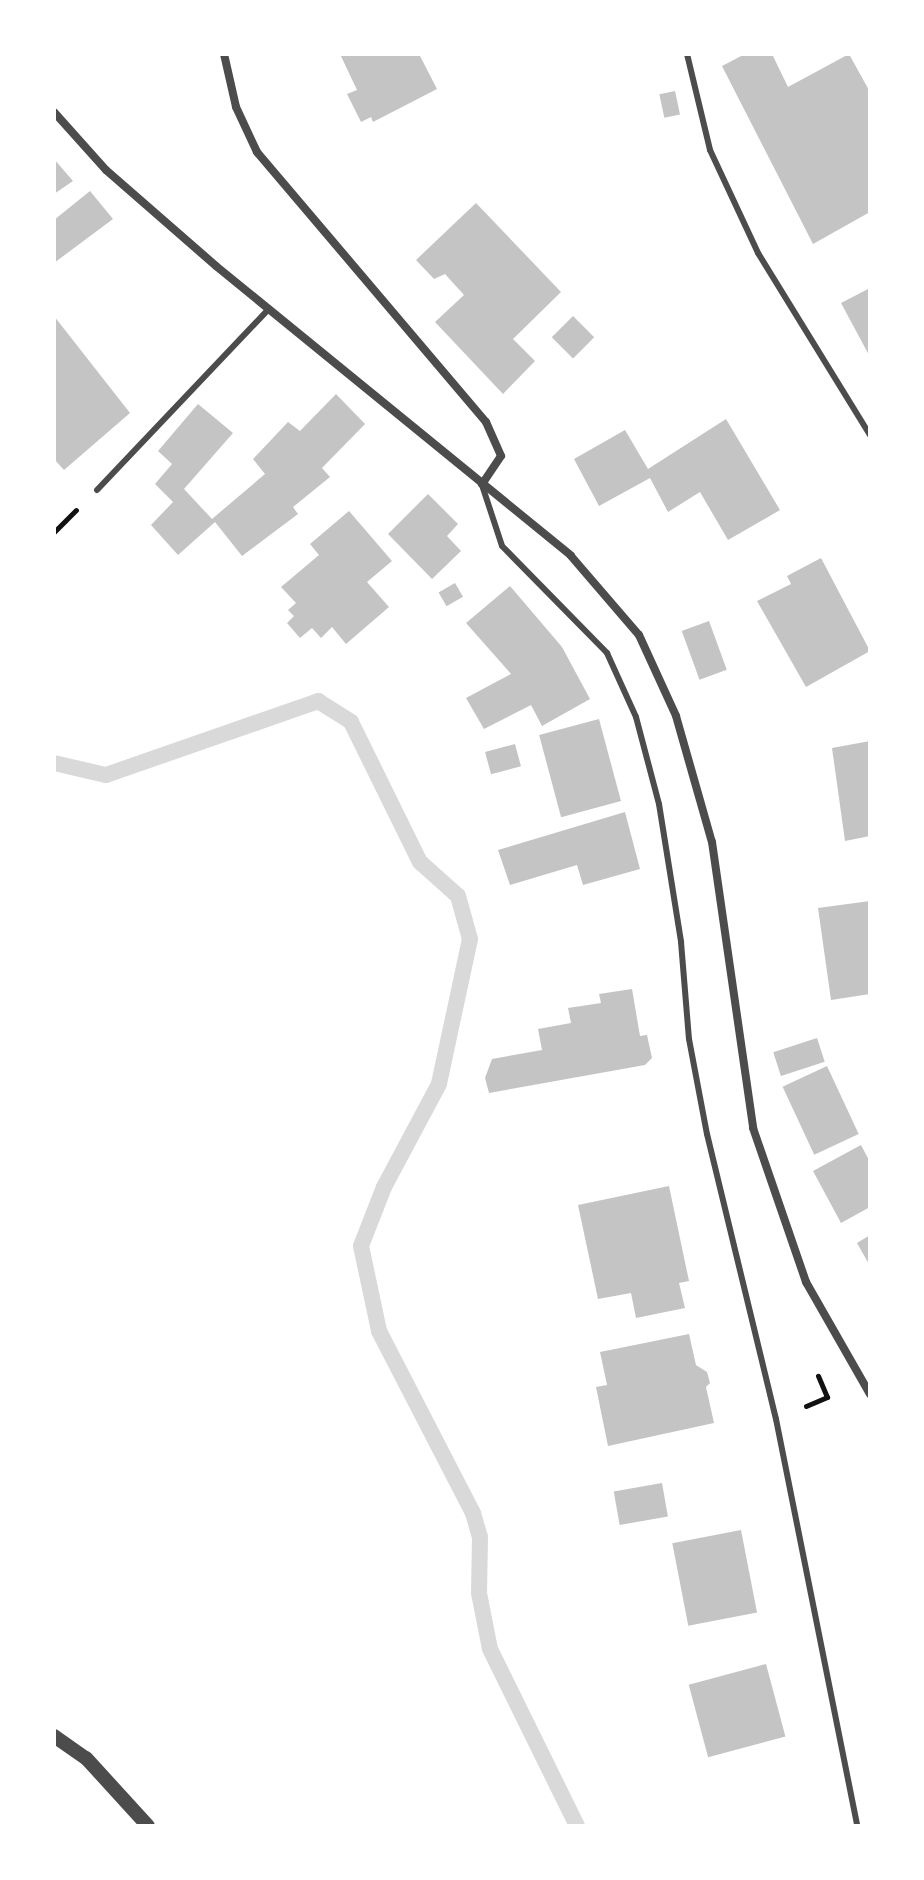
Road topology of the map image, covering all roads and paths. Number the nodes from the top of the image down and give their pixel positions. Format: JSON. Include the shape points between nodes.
{"nodes":[{"id":1,"x":224,"y":54,"type":"edge"},
{"id":2,"x":687,"y":54,"type":"edge"},
{"id":3,"x":54,"y":112,"type":"edge"},
{"id":4,"x":269,"y":309,"type":"junction"},
{"id":5,"x":870,"y":435,"type":"edge"},
{"id":6,"x":482,"y":484,"type":"junction"},
{"id":7,"x":97,"y":490,"type":"dead end"},
{"id":8,"x":60,"y":527,"type":"dead end"},
{"id":9,"x":54,"y":532,"type":"edge"},
{"id":10,"x":850,"y":1358,"type":"junction"},
{"id":11,"x":870,"y":1394,"type":"edge"},
{"id":12,"x":776,"y":1419,"type":"junction"},
{"id":13,"x":54,"y":1736,"type":"edge"},
{"id":14,"x":148,"y":1826,"type":"edge"},
{"id":15,"x":857,"y":1826,"type":"edge"}],
"edges":[{"from":1,"to":6,"type":"street","via":[[236,107],[257,152],[486,422],[501,456]]},
{"from":2,"to":5,"type":"lane","via":[[710,150],[758,253]]},
{"from":3,"to":4,"type":"street","via":[[106,170]]},
{"from":4,"to":6,"type":"street"},
{"from":4,"to":7,"type":"lane"},
{"from":6,"to":10,"type":"street","via":[[571,556],[639,635],[676,716],[712,842],[753,1128],[806,1282]]},
{"from":6,"to":12,"type":"lane","via":[[502,546],[607,653],[636,717],[659,804],[681,942],[689,1039],[707,1134]]},
{"from":8,"to":9,"type":"path"},
{"from":10,"to":11,"type":"street"},
{"from":10,"to":12,"type":"path","via":[[818,1376],[827,1397]]},
{"from":12,"to":15,"type":"lane"},
{"from":13,"to":14,"type":"street","via":[[105,1776]]}]}
